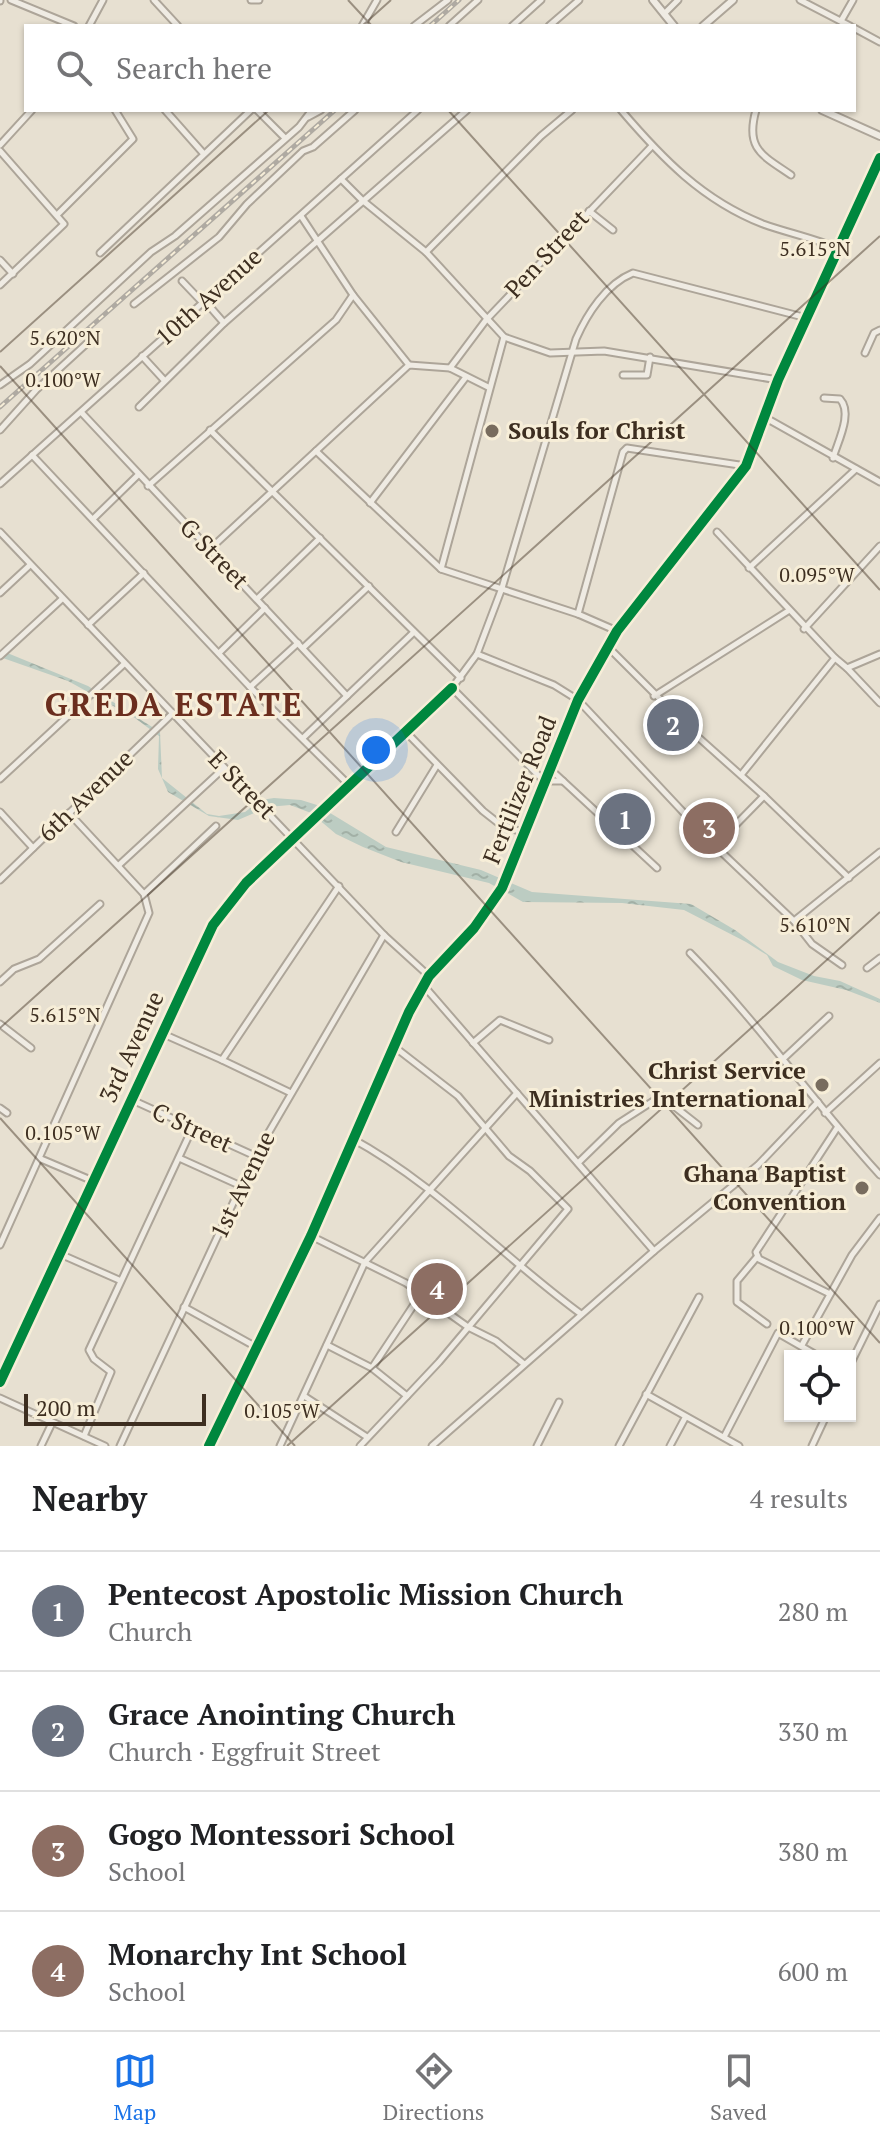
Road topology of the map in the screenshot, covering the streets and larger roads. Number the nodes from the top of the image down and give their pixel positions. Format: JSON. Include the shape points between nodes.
{"nodes":[{"id":1,"x":11,"y":0,"type":"edge"},
{"id":2,"x":103,"y":0,"type":"edge"},
{"id":3,"x":154,"y":0,"type":"edge"},
{"id":4,"x":251,"y":0,"type":"edge"},
{"id":5,"x":259,"y":0,"type":"edge"},
{"id":6,"x":377,"y":0,"type":"edge"},
{"id":7,"x":448,"y":0,"type":"edge"},
{"id":8,"x":478,"y":0,"type":"edge"},
{"id":9,"x":541,"y":0,"type":"edge"},
{"id":10,"x":579,"y":0,"type":"edge"},
{"id":11,"x":653,"y":0,"type":"edge"},
{"id":12,"x":678,"y":0,"type":"edge"},
{"id":13,"x":733,"y":0,"type":"edge"},
{"id":14,"x":800,"y":0,"type":"edge"},
{"id":15,"x":853,"y":0,"type":"edge"},
{"id":16,"x":664,"y":14,"type":"junction"},
{"id":17,"x":841,"y":21,"type":"junction"},
{"id":18,"x":69,"y":24,"type":"edge"},
{"id":19,"x":90,"y":24,"type":"edge"},
{"id":20,"x":176,"y":24,"type":"edge"},
{"id":21,"x":363,"y":24,"type":"edge"},
{"id":22,"x":417,"y":24,"type":"edge"},
{"id":23,"x":451,"y":24,"type":"edge"},
{"id":24,"x":514,"y":24,"type":"edge"},
{"id":25,"x":551,"y":24,"type":"edge"},
{"id":26,"x":672,"y":24,"type":"edge"},
{"id":27,"x":705,"y":24,"type":"edge"},
{"id":28,"x":846,"y":24,"type":"edge"},
{"id":29,"x":856,"y":29,"type":"edge"},
{"id":30,"x":880,"y":42,"type":"edge"},
{"id":31,"x":30,"y":112,"type":"edge"},
{"id":32,"x":116,"y":112,"type":"edge"},
{"id":33,"x":167,"y":112,"type":"edge"},
{"id":34,"x":249,"y":112,"type":"edge"},
{"id":35,"x":259,"y":112,"type":"edge"},
{"id":36,"x":311,"y":112,"type":"edge"},
{"id":37,"x":317,"y":112,"type":"edge"},
{"id":38,"x":353,"y":112,"type":"edge"},
{"id":39,"x":416,"y":112,"type":"edge"},
{"id":40,"x":465,"y":112,"type":"edge"},
{"id":41,"x":570,"y":112,"type":"edge"},
{"id":42,"x":623,"y":112,"type":"edge"},
{"id":43,"x":755,"y":112,"type":"edge"},
{"id":44,"x":826,"y":112,"type":"edge"},
{"id":45,"x":307,"y":117,"type":"junction"},
{"id":46,"x":880,"y":136,"type":"edge"},
{"id":47,"x":284,"y":137,"type":"junction"},
{"id":48,"x":0,"y":145,"type":"edge"},
{"id":49,"x":651,"y":147,"type":"junction"},
{"id":50,"x":0,"y":152,"type":"edge"},
{"id":51,"x":203,"y":153,"type":"junction"},
{"id":52,"x":880,"y":158,"type":"edge"},
{"id":53,"x":791,"y":175,"type":"dead end"},
{"id":54,"x":341,"y":179,"type":"junction"},
{"id":55,"x":362,"y":200,"type":"junction"},
{"id":56,"x":589,"y":210,"type":"junction"},
{"id":57,"x":57,"y":215,"type":"junction"},
{"id":58,"x":301,"y":216,"type":"junction"},
{"id":59,"x":613,"y":230,"type":"dead end"},
{"id":60,"x":318,"y":241,"type":"junction"},
{"id":61,"x":839,"y":249,"type":"junction"},
{"id":62,"x":426,"y":252,"type":"junction"},
{"id":63,"x":100,"y":253,"type":"dead end"},
{"id":64,"x":0,"y":260,"type":"edge"},
{"id":65,"x":13,"y":274,"type":"junction"},
{"id":66,"x":182,"y":281,"type":"dead end"},
{"id":67,"x":0,"y":285,"type":"edge"},
{"id":68,"x":353,"y":295,"type":"junction"},
{"id":69,"x":203,"y":301,"type":"junction"},
{"id":70,"x":134,"y":304,"type":"dead end"},
{"id":71,"x":807,"y":318,"type":"junction"},
{"id":72,"x":486,"y":320,"type":"junction"},
{"id":73,"x":224,"y":323,"type":"junction"},
{"id":74,"x":880,"y":330,"type":"edge"},
{"id":75,"x":96,"y":335,"type":"dead end"},
{"id":76,"x":504,"y":337,"type":"junction"},
{"id":77,"x":573,"y":352,"type":"junction"},
{"id":78,"x":865,"y":353,"type":"dead end"},
{"id":79,"x":142,"y":356,"type":"junction"},
{"id":80,"x":650,"y":357,"type":"junction"},
{"id":81,"x":409,"y":365,"type":"junction"},
{"id":82,"x":450,"y":368,"type":"junction"},
{"id":83,"x":623,"y":375,"type":"dead end"},
{"id":84,"x":466,"y":377,"type":"junction"},
{"id":85,"x":164,"y":380,"type":"junction"},
{"id":86,"x":778,"y":380,"type":"junction"},
{"id":87,"x":0,"y":385,"type":"edge"},
{"id":88,"x":488,"y":387,"type":"junction"},
{"id":89,"x":824,"y":398,"type":"dead end"},
{"id":90,"x":139,"y":407,"type":"dead end"},
{"id":91,"x":81,"y":412,"type":"junction"},
{"id":92,"x":766,"y":418,"type":"junction"},
{"id":93,"x":0,"y":430,"type":"edge"},
{"id":94,"x":210,"y":430,"type":"junction"},
{"id":95,"x":316,"y":451,"type":"junction"},
{"id":96,"x":32,"y":455,"type":"junction"},
{"id":97,"x":833,"y":458,"type":"junction"},
{"id":98,"x":746,"y":466,"type":"junction"},
{"id":99,"x":856,"y":469,"type":"junction"},
{"id":100,"x":138,"y":475,"type":"junction"},
{"id":101,"x":880,"y":482,"type":"edge"},
{"id":102,"x":0,"y":484,"type":"edge"},
{"id":103,"x":148,"y":486,"type":"junction"},
{"id":104,"x":275,"y":490,"type":"junction"},
{"id":105,"x":370,"y":503,"type":"junction"},
{"id":106,"x":93,"y":519,"type":"junction"},
{"id":107,"x":0,"y":532,"type":"edge"},
{"id":108,"x":717,"y":532,"type":"dead end"},
{"id":109,"x":320,"y":538,"type":"junction"},
{"id":110,"x":880,"y":546,"type":"edge"},
{"id":111,"x":210,"y":550,"type":"junction"},
{"id":112,"x":30,"y":565,"type":"junction"},
{"id":113,"x":749,"y":568,"type":"junction"},
{"id":114,"x":441,"y":569,"type":"junction"},
{"id":115,"x":144,"y":573,"type":"junction"},
{"id":116,"x":369,"y":586,"type":"junction"},
{"id":117,"x":502,"y":588,"type":"junction"},
{"id":118,"x":0,"y":593,"type":"edge"},
{"id":119,"x":62,"y":599,"type":"junction"},
{"id":120,"x":257,"y":599,"type":"junction"},
{"id":121,"x":265,"y":608,"type":"junction"},
{"id":122,"x":788,"y":611,"type":"junction"},
{"id":123,"x":578,"y":614,"type":"junction"},
{"id":124,"x":88,"y":625,"type":"junction"},
{"id":125,"x":804,"y":629,"type":"junction"},
{"id":126,"x":617,"y":631,"type":"junction"},
{"id":127,"x":414,"y":632,"type":"junction"},
{"id":128,"x":300,"y":646,"type":"junction"},
{"id":129,"x":608,"y":647,"type":"junction"},
{"id":130,"x":219,"y":653,"type":"junction"},
{"id":131,"x":2,"y":654,"type":"edge"},
{"id":132,"x":477,"y":654,"type":"junction"},
{"id":133,"x":880,"y":654,"type":"edge"},
{"id":134,"x":835,"y":658,"type":"junction"},
{"id":135,"x":124,"y":664,"type":"junction"},
{"id":136,"x":847,"y":668,"type":"junction"},
{"id":137,"x":461,"y":678,"type":"junction"},
{"id":138,"x":250,"y":687,"type":"junction"},
{"id":139,"x":452,"y":688,"type":"junction"},
{"id":140,"x":347,"y":696,"type":"junction"},
{"id":141,"x":654,"y":696,"type":"junction"},
{"id":142,"x":578,"y":700,"type":"junction"},
{"id":143,"x":880,"y":703,"type":"edge"},
{"id":144,"x":173,"y":713,"type":"junction"},
{"id":145,"x":406,"y":732,"type":"junction"},
{"id":146,"x":303,"y":738,"type":"junction"},
{"id":147,"x":437,"y":765,"type":"junction"},
{"id":148,"x":224,"y":768,"type":"junction"},
{"id":149,"x":549,"y":768,"type":"junction"},
{"id":150,"x":741,"y":775,"type":"junction"},
{"id":151,"x":0,"y":779,"type":"edge"},
{"id":152,"x":544,"y":781,"type":"junction"},
{"id":153,"x":563,"y":781,"type":"junction"},
{"id":154,"x":349,"y":785,"type":"junction"},
{"id":155,"x":764,"y":796,"type":"junction"},
{"id":156,"x":0,"y":812,"type":"edge"},
{"id":157,"x":69,"y":813,"type":"junction"},
{"id":158,"x":216,"y":826,"type":"dead end"},
{"id":159,"x":396,"y":832,"type":"dead end"},
{"id":160,"x":523,"y":833,"type":"junction"},
{"id":161,"x":293,"y":838,"type":"junction"},
{"id":162,"x":715,"y":846,"type":"junction"},
{"id":163,"x":33,"y":848,"type":"junction"},
{"id":164,"x":880,"y":852,"type":"edge"},
{"id":165,"x":119,"y":865,"type":"junction"},
{"id":166,"x":657,"y":868,"type":"dead end"},
{"id":167,"x":849,"y":878,"type":"junction"},
{"id":168,"x":0,"y":880,"type":"edge"},
{"id":169,"x":339,"y":886,"type":"junction"},
{"id":170,"x":144,"y":894,"type":"junction"},
{"id":171,"x":100,"y":904,"type":"dead end"},
{"id":172,"x":794,"y":921,"type":"junction"},
{"id":173,"x":384,"y":935,"type":"junction"},
{"id":174,"x":690,"y":953,"type":"dead end"},
{"id":175,"x":880,"y":958,"type":"edge"},
{"id":176,"x":842,"y":965,"type":"dead end"},
{"id":177,"x":867,"y":968,"type":"dead end"},
{"id":178,"x":429,"y":976,"type":"junction"},
{"id":179,"x":0,"y":982,"type":"edge"},
{"id":180,"x":423,"y":986,"type":"junction"},
{"id":181,"x":829,"y":1016,"type":"dead end"},
{"id":182,"x":0,"y":1024,"type":"edge"},
{"id":183,"x":161,"y":1033,"type":"junction"},
{"id":184,"x":549,"y":1040,"type":"dead end"},
{"id":185,"x":473,"y":1043,"type":"junction"},
{"id":186,"x":392,"y":1045,"type":"junction"},
{"id":187,"x":31,"y":1048,"type":"dead end"},
{"id":188,"x":783,"y":1059,"type":"junction"},
{"id":189,"x":222,"y":1060,"type":"junction"},
{"id":190,"x":880,"y":1063,"type":"edge"},
{"id":191,"x":291,"y":1093,"type":"junction"},
{"id":192,"x":517,"y":1093,"type":"junction"},
{"id":193,"x":130,"y":1099,"type":"junction"},
{"id":194,"x":818,"y":1102,"type":"junction"},
{"id":195,"x":0,"y":1108,"type":"edge"},
{"id":196,"x":7,"y":1113,"type":"dead end"},
{"id":197,"x":825,"y":1113,"type":"junction"},
{"id":198,"x":698,"y":1125,"type":"dead end"},
{"id":199,"x":837,"y":1128,"type":"junction"},
{"id":200,"x":192,"y":1129,"type":"junction"},
{"id":201,"x":485,"y":1129,"type":"junction"},
{"id":202,"x":351,"y":1138,"type":"junction"},
{"id":203,"x":255,"y":1156,"type":"junction"},
{"id":204,"x":179,"y":1158,"type":"junction"},
{"id":205,"x":41,"y":1159,"type":"junction"},
{"id":206,"x":578,"y":1163,"type":"junction"},
{"id":207,"x":880,"y":1175,"type":"edge"},
{"id":208,"x":93,"y":1181,"type":"junction"},
{"id":209,"x":241,"y":1186,"type":"junction"},
{"id":210,"x":431,"y":1191,"type":"junction"},
{"id":211,"x":880,"y":1218,"type":"edge"},
{"id":212,"x":311,"y":1236,"type":"junction"},
{"id":213,"x":0,"y":1245,"type":"edge"},
{"id":214,"x":654,"y":1251,"type":"junction"},
{"id":215,"x":60,"y":1254,"type":"junction"},
{"id":216,"x":757,"y":1257,"type":"junction"},
{"id":217,"x":365,"y":1262,"type":"junction"},
{"id":218,"x":517,"y":1266,"type":"junction"},
{"id":219,"x":119,"y":1280,"type":"junction"},
{"id":220,"x":421,"y":1294,"type":"junction"},
{"id":221,"x":830,"y":1294,"type":"junction"},
{"id":222,"x":699,"y":1297,"type":"dead end"},
{"id":223,"x":880,"y":1304,"type":"edge"},
{"id":224,"x":184,"y":1307,"type":"junction"},
{"id":225,"x":581,"y":1314,"type":"junction"},
{"id":226,"x":767,"y":1324,"type":"dead end"},
{"id":227,"x":468,"y":1327,"type":"junction"},
{"id":228,"x":327,"y":1345,"type":"junction"},
{"id":229,"x":802,"y":1345,"type":"junction"},
{"id":230,"x":258,"y":1348,"type":"junction"},
{"id":231,"x":809,"y":1350,"type":"edge"},
{"id":232,"x":856,"y":1353,"type":"edge"},
{"id":233,"x":524,"y":1364,"type":"junction"},
{"id":234,"x":372,"y":1368,"type":"junction"},
{"id":235,"x":0,"y":1382,"type":"edge"},
{"id":236,"x":646,"y":1394,"type":"junction"},
{"id":237,"x":304,"y":1396,"type":"junction"},
{"id":238,"x":407,"y":1396,"type":"junction"},
{"id":239,"x":0,"y":1398,"type":"edge"},
{"id":240,"x":559,"y":1402,"type":"dead end"},
{"id":241,"x":685,"y":1418,"type":"junction"},
{"id":242,"x":823,"y":1422,"type":"edge"},
{"id":243,"x":52,"y":1423,"type":"junction"},
{"id":244,"x":84,"y":1436,"type":"junction"},
{"id":245,"x":367,"y":1437,"type":"junction"},
{"id":246,"x":724,"y":1437,"type":"junction"},
{"id":247,"x":41,"y":1446,"type":"edge"},
{"id":248,"x":105,"y":1446,"type":"edge"},
{"id":249,"x":120,"y":1446,"type":"edge"},
{"id":250,"x":209,"y":1446,"type":"edge"},
{"id":251,"x":280,"y":1446,"type":"edge"},
{"id":252,"x":360,"y":1446,"type":"edge"},
{"id":253,"x":432,"y":1446,"type":"edge"},
{"id":254,"x":537,"y":1446,"type":"edge"},
{"id":255,"x":619,"y":1446,"type":"edge"},
{"id":256,"x":670,"y":1446,"type":"edge"},
{"id":257,"x":739,"y":1446,"type":"edge"},
{"id":258,"x":812,"y":1446,"type":"edge"}],
"edges":[{"from":1,"to":18,"type":"street"},
{"from":2,"to":19,"type":"street"},
{"from":3,"to":20,"type":"street"},
{"from":4,"to":5,"type":"street"},
{"from":6,"to":21,"type":"street"},
{"from":7,"to":22,"type":"street"},
{"from":8,"to":23,"type":"street"},
{"from":9,"to":24,"type":"street"},
{"from":10,"to":25,"type":"street"},
{"from":11,"to":16,"type":"street"},
{"from":12,"to":16,"type":"street"},
{"from":13,"to":27,"type":"street"},
{"from":14,"to":17,"type":"street"},
{"from":15,"to":17,"type":"street"},
{"from":16,"to":26,"type":"street"},
{"from":17,"to":28,"type":"street"},
{"from":29,"to":30,"type":"street"},
{"from":31,"to":48,"type":"street"},
{"from":32,"to":57,"type":"street","via":[[133,139]]},
{"from":33,"to":51,"type":"street"},
{"from":34,"to":51,"type":"street"},
{"from":35,"to":47,"type":"street"},
{"from":36,"to":45,"type":"street"},
{"from":37,"to":45,"type":"street"},
{"from":38,"to":70,"type":"street","via":[[303,151],[219,237]]},
{"from":39,"to":54,"type":"street","name":"10th Avenue"},
{"from":40,"to":55,"type":"street"},
{"from":41,"to":62,"type":"street"},
{"from":42,"to":49,"type":"street"},
{"from":43,"to":53,"type":"street","via":[[752,140],[763,156]]},
{"from":44,"to":46,"type":"street"},
{"from":45,"to":47,"type":"street"},
{"from":47,"to":87,"type":"street"},
{"from":49,"to":56,"type":"street","name":"Pen Street"},
{"from":49,"to":61,"type":"street","via":[[725,205]]},
{"from":50,"to":57,"type":"street"},
{"from":51,"to":63,"type":"street"},
{"from":52,"to":61,"type":"street","name":"Fertilizer Road"},
{"from":54,"to":55,"type":"street"},
{"from":54,"to":58,"type":"street","name":"10th Avenue"},
{"from":55,"to":60,"type":"street"},
{"from":55,"to":62,"type":"street"},
{"from":56,"to":59,"type":"street"},
{"from":56,"to":72,"type":"street","name":"Pen Street"},
{"from":57,"to":65,"type":"street","via":[[63,229]]},
{"from":58,"to":60,"type":"street"},
{"from":58,"to":69,"type":"street","name":"10th Avenue"},
{"from":60,"to":68,"type":"street"},
{"from":60,"to":73,"type":"street"},
{"from":61,"to":71,"type":"street","name":"Fertilizer Road"},
{"from":62,"to":72,"type":"street"},
{"from":64,"to":65,"type":"street"},
{"from":65,"to":67,"type":"street"},
{"from":66,"to":69,"type":"street"},
{"from":68,"to":81,"type":"street"},
{"from":68,"to":94,"type":"street","via":[[336,320]]},
{"from":69,"to":73,"type":"street"},
{"from":69,"to":79,"type":"street","name":"10th Avenue"},
{"from":71,"to":77,"type":"street","name":"3rd Avenue","via":[[633,273],[585,318]]},
{"from":71,"to":86,"type":"street","name":"Fertilizer Road"},
{"from":72,"to":76,"type":"street"},
{"from":72,"to":82,"type":"street","name":"Pen Street"},
{"from":73,"to":85,"type":"street"},
{"from":74,"to":78,"type":"street"},
{"from":75,"to":93,"type":"street"},
{"from":76,"to":77,"type":"street","via":[[550,353]]},
{"from":76,"to":88,"type":"street"},
{"from":77,"to":80,"type":"street"},
{"from":77,"to":117,"type":"street","name":"3rd Avenue"},
{"from":79,"to":85,"type":"street"},
{"from":79,"to":91,"type":"street","name":"10th Avenue"},
{"from":80,"to":83,"type":"street","via":[[647,375]]},
{"from":80,"to":86,"type":"street"},
{"from":81,"to":82,"type":"street"},
{"from":81,"to":95,"type":"street"},
{"from":82,"to":84,"type":"street"},
{"from":84,"to":88,"type":"street"},
{"from":84,"to":105,"type":"street"},
{"from":85,"to":90,"type":"street"},
{"from":86,"to":92,"type":"street","name":"Fertilizer Road"},
{"from":88,"to":114,"type":"street"},
{"from":89,"to":97,"type":"street","via":[[840,399],[845,405]]},
{"from":91,"to":96,"type":"street","name":"10th Avenue"},
{"from":91,"to":100,"type":"street","name":"G Street"},
{"from":92,"to":97,"type":"street"},
{"from":92,"to":98,"type":"street","name":"Fertilizer Road"},
{"from":94,"to":103,"type":"street"},
{"from":94,"to":104,"type":"street"},
{"from":95,"to":104,"type":"street"},
{"from":95,"to":105,"type":"street"},
{"from":96,"to":102,"type":"street","name":"10th Avenue"},
{"from":96,"to":106,"type":"street"},
{"from":97,"to":99,"type":"street"},
{"from":98,"to":123,"type":"street","via":[[627,448]]},
{"from":98,"to":126,"type":"street","name":"Fertilizer Road"},
{"from":99,"to":101,"type":"street"},
{"from":99,"to":113,"type":"street"},
{"from":100,"to":103,"type":"street","name":"G Street"},
{"from":100,"to":106,"type":"street"},
{"from":103,"to":111,"type":"street","name":"G Street"},
{"from":104,"to":109,"type":"street"},
{"from":104,"to":111,"type":"street"},
{"from":105,"to":114,"type":"street"},
{"from":106,"to":115,"type":"street"},
{"from":107,"to":112,"type":"street","name":"E Street"},
{"from":108,"to":113,"type":"street"},
{"from":109,"to":116,"type":"street"},
{"from":109,"to":120,"type":"street"},
{"from":110,"to":125,"type":"street"},
{"from":111,"to":120,"type":"street","name":"G Street"},
{"from":112,"to":118,"type":"street"},
{"from":112,"to":119,"type":"street","name":"E Street"},
{"from":113,"to":122,"type":"street"},
{"from":114,"to":117,"type":"street"},
{"from":115,"to":124,"type":"street"},
{"from":115,"to":130,"type":"street"},
{"from":116,"to":127,"type":"street"},
{"from":116,"to":128,"type":"street"},
{"from":117,"to":123,"type":"street"},
{"from":117,"to":132,"type":"street","name":"3rd Avenue"},
{"from":119,"to":124,"type":"street","name":"E Street"},
{"from":119,"to":131,"type":"street"},
{"from":120,"to":121,"type":"street","name":"G Street"},
{"from":121,"to":128,"type":"street","name":"G Street"},
{"from":121,"to":130,"type":"street"},
{"from":122,"to":125,"type":"street"},
{"from":122,"to":141,"type":"street"},
{"from":123,"to":126,"type":"street"},
{"from":124,"to":135,"type":"street","name":"E Street"},
{"from":125,"to":134,"type":"street"},
{"from":126,"to":129,"type":"street","name":"Fertilizer Road"},
{"from":127,"to":137,"type":"street"},
{"from":127,"to":140,"type":"street"},
{"from":128,"to":138,"type":"street"},
{"from":128,"to":140,"type":"street","name":"G Street"},
{"from":129,"to":141,"type":"street"},
{"from":129,"to":142,"type":"street","name":"Fertilizer Road"},
{"from":130,"to":138,"type":"street"},
{"from":132,"to":137,"type":"street","name":"3rd Avenue"},
{"from":132,"to":142,"type":"street"},
{"from":133,"to":136,"type":"street"},
{"from":134,"to":136,"type":"street"},
{"from":134,"to":150,"type":"street"},
{"from":135,"to":144,"type":"street","name":"E Street"},
{"from":135,"to":151,"type":"street"},
{"from":136,"to":143,"type":"street"},
{"from":137,"to":139,"type":"street","name":"3rd Avenue"},
{"from":138,"to":146,"type":"street"},
{"from":139,"to":145,"type":"street","name":"3rd Avenue"},
{"from":139,"to":152,"type":"street"},
{"from":140,"to":146,"type":"street"},
{"from":141,"to":150,"type":"street"},
{"from":142,"to":149,"type":"street","name":"Fertilizer Road"},
{"from":142,"to":162,"type":"street"},
{"from":144,"to":148,"type":"street","name":"E Street"},
{"from":144,"to":157,"type":"street","name":"6th Avenue"},
{"from":145,"to":147,"type":"street"},
{"from":145,"to":154,"type":"street","name":"3rd Avenue"},
{"from":146,"to":154,"type":"street"},
{"from":147,"to":159,"type":"street"},
{"from":147,"to":160,"type":"street","via":[[497,822]]},
{"from":148,"to":161,"type":"street","name":"E Street"},
{"from":148,"to":165,"type":"street"},
{"from":149,"to":152,"type":"street","name":"Fertilizer Road"},
{"from":149,"to":153,"type":"street"},
{"from":150,"to":155,"type":"street"},
{"from":152,"to":153,"type":"street"},
{"from":152,"to":160,"type":"street","name":"Fertilizer Road"},
{"from":153,"to":166,"type":"street"},
{"from":154,"to":161,"type":"street","name":"3rd Avenue"},
{"from":155,"to":162,"type":"street"},
{"from":155,"to":167,"type":"street"},
{"from":156,"to":163,"type":"street"},
{"from":157,"to":163,"type":"street","name":"6th Avenue"},
{"from":157,"to":165,"type":"street"},
{"from":158,"to":170,"type":"street"},
{"from":160,"to":178,"type":"street","name":"Fertilizer Road","via":[[502,888]]},
{"from":161,"to":169,"type":"street","name":"E Street"},
{"from":161,"to":183,"type":"street","name":"3rd Avenue","via":[[218,917]]},
{"from":162,"to":172,"type":"street"},
{"from":163,"to":168,"type":"street","name":"6th Avenue"},
{"from":164,"to":167,"type":"street"},
{"from":165,"to":170,"type":"street"},
{"from":167,"to":172,"type":"street"},
{"from":169,"to":173,"type":"street","name":"E Street"},
{"from":169,"to":189,"type":"street"},
{"from":170,"to":205,"type":"street","via":[[147,924]]},
{"from":171,"to":179,"type":"street","via":[[39,959],[14,969]]},
{"from":172,"to":176,"type":"street","via":[[812,944]]},
{"from":173,"to":178,"type":"street","name":"E Street"},
{"from":173,"to":191,"type":"street","name":"1st Avenue"},
{"from":174,"to":188,"type":"street"},
{"from":175,"to":177,"type":"street"},
{"from":178,"to":180,"type":"street","name":"Fertilizer Road"},
{"from":180,"to":185,"type":"street"},
{"from":180,"to":186,"type":"street","name":"Fertilizer Road"},
{"from":181,"to":188,"type":"street"},
{"from":182,"to":187,"type":"street"},
{"from":183,"to":189,"type":"street"},
{"from":183,"to":193,"type":"street","name":"3rd Avenue"},
{"from":184,"to":185,"type":"street","via":[[500,1020]]},
{"from":185,"to":192,"type":"street"},
{"from":186,"to":201,"type":"street","via":[[458,1096]]},
{"from":186,"to":202,"type":"street","name":"Fertilizer Road"},
{"from":188,"to":194,"type":"street"},
{"from":189,"to":191,"type":"street"},
{"from":190,"to":197,"type":"street"},
{"from":191,"to":203,"type":"street","name":"1st Avenue"},
{"from":192,"to":201,"type":"street"},
{"from":192,"to":206,"type":"street"},
{"from":193,"to":200,"type":"street","name":"C Street"},
{"from":193,"to":208,"type":"street","name":"3rd Avenue"},
{"from":194,"to":197,"type":"street"},
{"from":194,"to":214,"type":"street","via":[[758,1165]]},
{"from":195,"to":196,"type":"street"},
{"from":197,"to":199,"type":"street"},
{"from":198,"to":206,"type":"street","via":[[661,1096],[619,1123]]},
{"from":199,"to":207,"type":"street"},
{"from":199,"to":216,"type":"street"},
{"from":200,"to":203,"type":"street","name":"C Street"},
{"from":200,"to":204,"type":"street"},
{"from":201,"to":210,"type":"street"},
{"from":201,"to":218,"type":"street","via":[[567,1207]]},
{"from":202,"to":210,"type":"street"},
{"from":202,"to":212,"type":"street","name":"Fertilizer Road"},
{"from":203,"to":209,"type":"street","name":"1st Avenue"},
{"from":204,"to":209,"type":"street"},
{"from":204,"to":219,"type":"street"},
{"from":205,"to":208,"type":"street"},
{"from":205,"to":213,"type":"street"},
{"from":206,"to":214,"type":"street"},
{"from":208,"to":215,"type":"street","name":"3rd Avenue"},
{"from":209,"to":224,"type":"street","name":"1st Avenue"},
{"from":210,"to":217,"type":"street"},
{"from":210,"to":218,"type":"street"},
{"from":211,"to":221,"type":"street"},
{"from":212,"to":217,"type":"street"},
{"from":212,"to":230,"type":"street","name":"Fertilizer Road"},
{"from":214,"to":225,"type":"street"},
{"from":215,"to":219,"type":"street"},
{"from":215,"to":235,"type":"street","name":"3rd Avenue"},
{"from":216,"to":221,"type":"street"},
{"from":216,"to":226,"type":"street","via":[[737,1281],[737,1302]]},
{"from":217,"to":220,"type":"street"},
{"from":217,"to":228,"type":"street"},
{"from":218,"to":225,"type":"street"},
{"from":218,"to":227,"type":"street"},
{"from":219,"to":244,"type":"street","via":[[89,1350],[111,1372]]},
{"from":220,"to":227,"type":"street"},
{"from":220,"to":234,"type":"street"},
{"from":221,"to":229,"type":"street"},
{"from":222,"to":236,"type":"street"},
{"from":223,"to":232,"type":"street"},
{"from":224,"to":230,"type":"street"},
{"from":224,"to":249,"type":"street","name":"1st Avenue"},
{"from":225,"to":233,"type":"street"},
{"from":227,"to":233,"type":"street"},
{"from":227,"to":238,"type":"street"},
{"from":228,"to":234,"type":"street"},
{"from":228,"to":237,"type":"street"},
{"from":229,"to":231,"type":"street"},
{"from":229,"to":246,"type":"street","via":[[775,1336]]},
{"from":230,"to":250,"type":"street","name":"Fertilizer Road"},
{"from":233,"to":253,"type":"street"},
{"from":234,"to":238,"type":"street"},
{"from":236,"to":241,"type":"street"},
{"from":236,"to":255,"type":"street"},
{"from":237,"to":245,"type":"street"},
{"from":237,"to":251,"type":"street"},
{"from":238,"to":245,"type":"street"},
{"from":239,"to":243,"type":"street"},
{"from":240,"to":254,"type":"street"},
{"from":241,"to":246,"type":"street"},
{"from":241,"to":256,"type":"street"},
{"from":242,"to":258,"type":"street"},
{"from":243,"to":244,"type":"street"},
{"from":243,"to":247,"type":"street"},
{"from":244,"to":248,"type":"street"},
{"from":245,"to":252,"type":"street"},
{"from":246,"to":257,"type":"street"}]}
